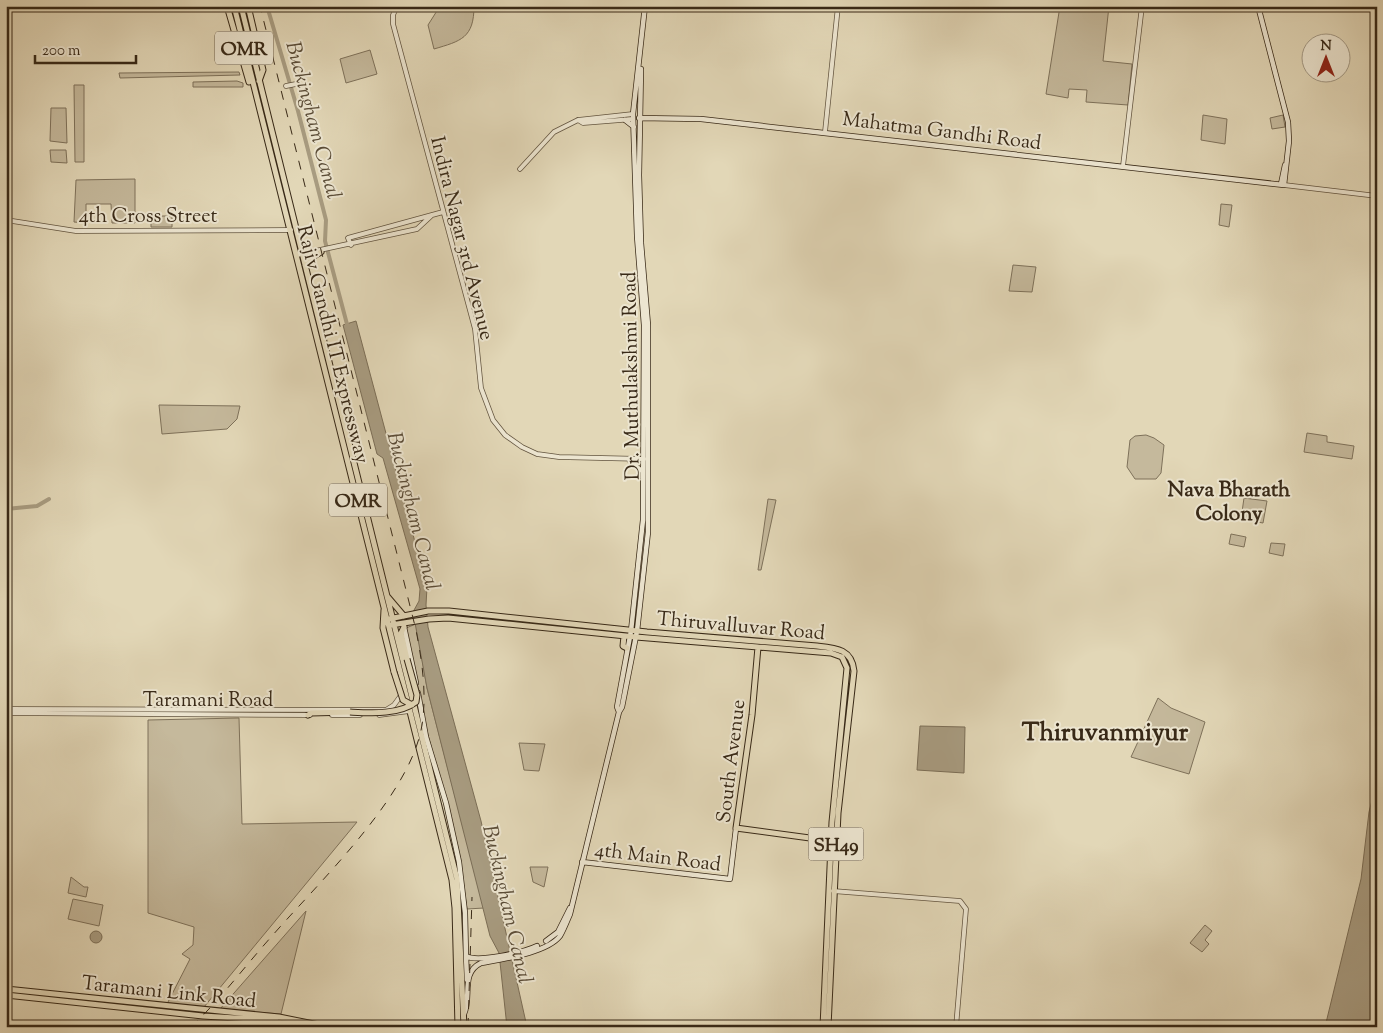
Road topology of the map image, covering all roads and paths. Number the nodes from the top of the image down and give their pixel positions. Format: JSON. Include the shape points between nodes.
{"nodes":[{"id":1,"x":234,"y":6,"type":"edge"},
{"id":2,"x":241,"y":6,"type":"edge"},
{"id":3,"x":248,"y":6,"type":"edge"},
{"id":4,"x":398,"y":6,"type":"edge"},
{"id":5,"x":645,"y":6,"type":"edge"},
{"id":6,"x":838,"y":6,"type":"edge"},
{"id":7,"x":1142,"y":6,"type":"edge"},
{"id":8,"x":1258,"y":6,"type":"edge"},
{"id":9,"x":227,"y":8,"type":"edge"},
{"id":10,"x":642,"y":68,"type":"dead end"},
{"id":11,"x":259,"y":84,"type":"junction"},
{"id":12,"x":296,"y":84,"type":"dead end"},
{"id":13,"x":286,"y":86,"type":"dead end"},
{"id":14,"x":253,"y":90,"type":"junction"},
{"id":15,"x":636,"y":116,"type":"junction"},
{"id":16,"x":586,"y":120,"type":"junction"},
{"id":17,"x":625,"y":120,"type":"junction"},
{"id":18,"x":634,"y":127,"type":"junction"},
{"id":19,"x":825,"y":132,"type":"junction"},
{"id":20,"x":1123,"y":166,"type":"junction"},
{"id":21,"x":520,"y":168,"type":"dead end"},
{"id":22,"x":1283,"y":183,"type":"junction"},
{"id":23,"x":1377,"y":195,"type":"edge"},
{"id":24,"x":443,"y":212,"type":"junction"},
{"id":25,"x":431,"y":216,"type":"junction"},
{"id":26,"x":6,"y":220,"type":"edge"},
{"id":27,"x":291,"y":230,"type":"junction"},
{"id":28,"x":351,"y":245,"type":"junction"},
{"id":29,"x":640,"y":247,"type":"junction"},
{"id":30,"x":321,"y":252,"type":"junction"},
{"id":31,"x":300,"y":255,"type":"junction"},
{"id":32,"x":304,"y":265,"type":"junction"},
{"id":33,"x":627,"y":459,"type":"junction"},
{"id":34,"x":644,"y":459,"type":"junction"},
{"id":35,"x":642,"y":471,"type":"junction"},
{"id":36,"x":386,"y":596,"type":"junction"},
{"id":37,"x":404,"y":616,"type":"junction"},
{"id":38,"x":389,"y":622,"type":"junction"},
{"id":39,"x":404,"y":625,"type":"junction"},
{"id":40,"x":401,"y":633,"type":"junction"},
{"id":41,"x":632,"y":634,"type":"junction"},
{"id":42,"x":758,"y":647,"type":"junction"},
{"id":43,"x":627,"y":648,"type":"joint"},
{"id":44,"x":404,"y":689,"type":"junction"},
{"id":45,"x":398,"y":701,"type":"junction"},
{"id":46,"x":410,"y":708,"type":"junction"},
{"id":47,"x":6,"y":711,"type":"edge"},
{"id":48,"x":618,"y":712,"type":"junction"},
{"id":49,"x":400,"y":713,"type":"junction"},
{"id":50,"x":308,"y":715,"type":"junction"},
{"id":51,"x":435,"y":778,"type":"junction"},
{"id":52,"x":432,"y":787,"type":"junction"},
{"id":53,"x":435,"y":798,"type":"junction"},
{"id":54,"x":835,"y":822,"type":"junction"},
{"id":55,"x":736,"y":828,"type":"junction"},
{"id":56,"x":832,"y":841,"type":"junction"},
{"id":57,"x":582,"y":862,"type":"junction"},
{"id":58,"x":730,"y":879,"type":"joint"},
{"id":59,"x":831,"y":891,"type":"junction"},
{"id":60,"x":460,"y":908,"type":"junction"},
{"id":61,"x":465,"y":913,"type":"junction"},
{"id":62,"x":466,"y":956,"type":"junction"},
{"id":63,"x":481,"y":961,"type":"junction"},
{"id":64,"x":467,"y":986,"type":"junction"},
{"id":65,"x":6,"y":989,"type":"edge"},
{"id":66,"x":6,"y":996,"type":"edge"},
{"id":67,"x":464,"y":1014,"type":"junction"},
{"id":68,"x":305,"y":1027,"type":"edge"},
{"id":69,"x":329,"y":1027,"type":"edge"},
{"id":70,"x":458,"y":1027,"type":"edge"},
{"id":71,"x":464,"y":1027,"type":"edge"},
{"id":72,"x":823,"y":1027,"type":"edge"},
{"id":73,"x":828,"y":1027,"type":"edge"},
{"id":74,"x":956,"y":1027,"type":"edge"}],
"edges":[{"from":1,"to":14,"type":"main road","name":"Rajiv Gandhi IT Expressway","number":"OMR"},
{"from":2,"to":11,"type":"main road","name":"Rajiv Gandhi IT Expressway","number":"OMR"},
{"from":3,"to":11,"type":"main road","via":[[263,70]]},
{"from":4,"to":24,"type":"street","name":"Indira Nagar 3rd Avenue","via":[[392,17]]},
{"from":5,"to":15,"type":"main road"},
{"from":6,"to":19,"type":"street"},
{"from":7,"to":20,"type":"street"},
{"from":8,"to":22,"type":"main road","via":[[1288,122],[1289,141]]},
{"from":9,"to":14,"type":"main road"},
{"from":10,"to":15,"type":"main road"},
{"from":11,"to":31,"type":"main road","name":"Rajiv Gandhi IT Expressway","number":"OMR"},
{"from":12,"to":13,"type":"street"},
{"from":14,"to":27,"type":"main road","name":"Rajiv Gandhi IT Expressway","number":"OMR"},
{"from":15,"to":16,"type":"street"},
{"from":15,"to":17,"type":"street"},
{"from":15,"to":18,"type":"main road","name":"Dr. Muthulakshmi Road"},
{"from":15,"to":19,"type":"main road","name":"Mahatma Gandhi Road"},
{"from":15,"to":29,"type":"main road","name":"Dr. Muthulakshmi Road"},
{"from":16,"to":17,"type":"street"},
{"from":16,"to":21,"type":"street","via":[[578,120],[554,132]]},
{"from":17,"to":18,"type":"main road"},
{"from":18,"to":29,"type":"main road","name":"Dr. Muthulakshmi Road"},
{"from":19,"to":20,"type":"main road","name":"Mahatma Gandhi Road"},
{"from":20,"to":22,"type":"main road","name":"Mahatma Gandhi Road"},
{"from":22,"to":23,"type":"street"},
{"from":24,"to":25,"type":"street"},
{"from":24,"to":33,"type":"street","name":"Indira Nagar 3rd Avenue","via":[[475,329],[480,388],[499,430],[537,454]]},
{"from":25,"to":28,"type":"street","via":[[417,229]]},
{"from":25,"to":28,"type":"street","via":[[348,238]]},
{"from":26,"to":27,"type":"street","name":"4th Cross Street","via":[[76,231]]},
{"from":27,"to":31,"type":"main road","name":"Rajiv Gandhi IT Expressway","number":"OMR"},
{"from":28,"to":30,"type":"street"},
{"from":29,"to":34,"type":"main road","name":"Dr. Muthulakshmi Road","via":[[644,325]]},
{"from":30,"to":31,"type":"street"},
{"from":30,"to":32,"type":"main road"},
{"from":31,"to":32,"type":"main road","name":"Rajiv Gandhi IT Expressway","number":"OMR"},
{"from":31,"to":38,"type":"main road","name":"Rajiv Gandhi IT Expressway","number":"OMR"},
{"from":32,"to":36,"type":"main road","name":"Rajiv Gandhi IT Expressway","number":"OMR"},
{"from":33,"to":34,"type":"street","name":"Indira Nagar 3rd Avenue"},
{"from":33,"to":35,"type":"street"},
{"from":34,"to":35,"type":"main road","name":"Dr. Muthulakshmi Road"},
{"from":34,"to":41,"type":"main road","name":"Dr. Muthulakshmi Road","via":[[648,532]]},
{"from":35,"to":41,"type":"main road","name":"Dr. Muthulakshmi Road","via":[[643,535]]},
{"from":36,"to":37,"type":"main road"},
{"from":36,"to":38,"type":"main road","name":"Rajiv Gandhi IT Expressway","number":"OMR"},
{"from":37,"to":38,"type":"main road","name":"Thiruvalluvar Road"},
{"from":37,"to":41,"type":"main road","name":"Thiruvalluvar Road","number":"SH49","via":[[449,611],[620,629]]},
{"from":38,"to":39,"type":"main road"},
{"from":38,"to":40,"type":"main road"},
{"from":38,"to":44,"type":"main road","name":"Rajiv Gandhi IT Expressway"},
{"from":38,"to":46,"type":"main road","bridge":true,"via":[[382,628],[399,691]]},
{"from":38,"to":51,"type":"main road","via":[[402,654]]},
{"from":39,"to":40,"type":"main road"},
{"from":39,"to":41,"type":"main road","via":[[429,618],[448,618]]},
{"from":39,"to":51,"type":"main road"},
{"from":40,"to":46,"type":"main road","bridge":true,"via":[[417,695]]},
{"from":41,"to":42,"type":"main road","number":"SH49"},
{"from":41,"to":43,"type":"main road","via":[[623,646]]},
{"from":41,"to":48,"type":"main road","via":[[622,707]]},
{"from":41,"to":54,"type":"main road","name":"Thiruvalluvar Road","number":"SH49","via":[[831,647],[848,654],[853,663],[851,709]]},
{"from":42,"to":54,"type":"main road","name":"Thiruvalluvar Road","number":"SH49","via":[[831,653],[842,657],[847,668]]},
{"from":42,"to":55,"type":"main road","name":"South Avenue"},
{"from":43,"to":48,"type":"main road"},
{"from":44,"to":45,"type":"street"},
{"from":44,"to":46,"type":"main road","name":"Rajiv Gandhi IT Expressway"},
{"from":45,"to":47,"type":"street","name":"Taramani Road","via":[[386,710]]},
{"from":45,"to":49,"type":"street"},
{"from":46,"to":49,"type":"street","name":"Taramani Road"},
{"from":46,"to":50,"type":"main road","bridge":true},
{"from":46,"to":52,"type":"main road"},
{"from":47,"to":50,"type":"street","name":"Taramani Road"},
{"from":48,"to":57,"type":"main road"},
{"from":49,"to":50,"type":"street","name":"Taramani Road"},
{"from":51,"to":52,"type":"main road"},
{"from":51,"to":61,"type":"main road","via":[[446,803],[459,862]]},
{"from":52,"to":53,"type":"main road"},
{"from":53,"to":60,"type":"main road","via":[[458,879]]},
{"from":53,"to":70,"type":"main road","via":[[455,903]]},
{"from":54,"to":56,"type":"main road","name":"Thiruvalluvar Road","number":"SH49"},
{"from":54,"to":59,"type":"main road","number":"SH49"},
{"from":55,"to":56,"type":"main road"},
{"from":55,"to":58,"type":"main road","name":"South Avenue"},
{"from":56,"to":59,"type":"main road","number":"SH49"},
{"from":57,"to":58,"type":"main road","name":"4th Main Road"},
{"from":57,"to":63,"type":"main road","via":[[559,936],[529,950]]},
{"from":59,"to":72,"type":"main road","number":"SH49"},
{"from":59,"to":73,"type":"main road","number":"SH49"},
{"from":59,"to":74,"type":"street","via":[[960,900],[966,909]]},
{"from":60,"to":61,"type":"main road"},
{"from":60,"to":67,"type":"main road"},
{"from":61,"to":62,"type":"main road"},
{"from":62,"to":63,"type":"main road"},
{"from":62,"to":64,"type":"main road"},
{"from":63,"to":64,"type":"main road","via":[[471,972]]},
{"from":64,"to":67,"type":"main road"},
{"from":65,"to":69,"type":"main road","name":"Taramani Link Road","via":[[279,1017]]},
{"from":66,"to":68,"type":"main road","name":"Taramani Link Road","via":[[266,1020]]},
{"from":67,"to":71,"type":"main road"}]}
